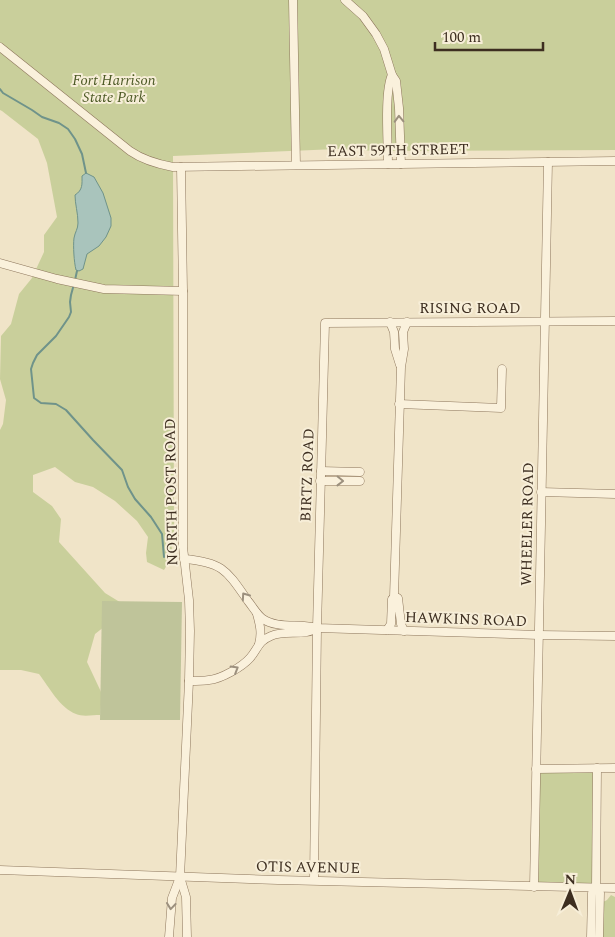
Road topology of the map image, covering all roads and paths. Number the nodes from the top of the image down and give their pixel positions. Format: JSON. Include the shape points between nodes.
{"nodes":[{"id":1,"x":293,"y":0,"type":"edge"},
{"id":2,"x":345,"y":0,"type":"edge"},
{"id":3,"x":0,"y":48,"type":"edge"},
{"id":4,"x":392,"y":75,"type":"junction"},
{"id":5,"x":615,"y":161,"type":"edge"},
{"id":6,"x":548,"y":162,"type":"junction"},
{"id":7,"x":388,"y":164,"type":"junction"},
{"id":8,"x":401,"y":164,"type":"junction"},
{"id":9,"x":296,"y":165,"type":"junction"},
{"id":10,"x":181,"y":167,"type":"junction"},
{"id":11,"x":0,"y":263,"type":"edge"},
{"id":12,"x":183,"y":291,"type":"junction"},
{"id":13,"x":615,"y":321,"type":"edge"},
{"id":14,"x":390,"y":322,"type":"junction"},
{"id":15,"x":407,"y":322,"type":"junction"},
{"id":16,"x":545,"y":322,"type":"junction"},
{"id":17,"x":325,"y":323,"type":"joint"},
{"id":18,"x":400,"y":367,"type":"junction"},
{"id":19,"x":502,"y":369,"type":"dead end"},
{"id":20,"x":400,"y":404,"type":"junction"},
{"id":21,"x":321,"y":470,"type":"junction"},
{"id":22,"x":360,"y":472,"type":"dead end"},
{"id":23,"x":320,"y":481,"type":"junction"},
{"id":24,"x":360,"y":481,"type":"dead end"},
{"id":25,"x":542,"y":492,"type":"junction"},
{"id":26,"x":615,"y":494,"type":"edge"},
{"id":27,"x":184,"y":559,"type":"junction"},
{"id":28,"x":394,"y":597,"type":"junction"},
{"id":29,"x":256,"y":611,"type":"junction"},
{"id":30,"x":316,"y":628,"type":"junction"},
{"id":31,"x":386,"y":630,"type":"junction"},
{"id":32,"x":404,"y":631,"type":"junction"},
{"id":33,"x":539,"y":635,"type":"junction"},
{"id":34,"x":615,"y":636,"type":"edge"},
{"id":35,"x":259,"y":644,"type":"junction"},
{"id":36,"x":189,"y":681,"type":"junction"},
{"id":37,"x":597,"y":768,"type":"junction"},
{"id":38,"x":615,"y":768,"type":"edge"},
{"id":39,"x":536,"y":769,"type":"junction"},
{"id":40,"x":0,"y":870,"type":"edge"},
{"id":41,"x":180,"y":877,"type":"junction"},
{"id":42,"x":314,"y":880,"type":"junction"},
{"id":43,"x":534,"y":887,"type":"junction"},
{"id":44,"x":596,"y":888,"type":"junction"},
{"id":45,"x":615,"y":888,"type":"edge"},
{"id":46,"x":169,"y":937,"type":"edge"},
{"id":47,"x":187,"y":937,"type":"edge"},
{"id":48,"x":591,"y":937,"type":"edge"},
{"id":49,"x":599,"y":937,"type":"edge"}],
"edges":[{"from":1,"to":9,"type":"street"},
{"from":2,"to":4,"type":"street","via":[[363,16],[376,34]]},
{"from":3,"to":10,"type":"street","name":"EAST 59TH STREET","via":[[130,151],[157,164]]},
{"from":4,"to":7,"type":"street","via":[[387,106]]},
{"from":8,"to":4,"type":"street","one_way":true,"via":[[399,108],[396,81]]},
{"from":5,"to":6,"type":"street","name":"EAST 59TH STREET"},
{"from":6,"to":8,"type":"street","name":"EAST 59TH STREET"},
{"from":6,"to":16,"type":"street","name":"WHEELER ROAD"},
{"from":7,"to":8,"type":"street","name":"EAST 59TH STREET"},
{"from":7,"to":9,"type":"street","name":"EAST 59TH STREET"},
{"from":9,"to":10,"type":"street","name":"EAST 59TH STREET"},
{"from":10,"to":12,"type":"street","name":"NORTH POST ROAD"},
{"from":11,"to":12,"type":"street","via":[[96,288]]},
{"from":12,"to":27,"type":"street","name":"NORTH POST ROAD"},
{"from":13,"to":16,"type":"street","name":"RISING ROAD"},
{"from":14,"to":15,"type":"street","name":"RISING ROAD"},
{"from":14,"to":17,"type":"street","name":"RISING ROAD"},
{"from":14,"to":18,"type":"street"},
{"from":15,"to":16,"type":"street","name":"RISING ROAD"},
{"from":15,"to":18,"type":"street"},
{"from":16,"to":25,"type":"street","name":"WHEELER ROAD"},
{"from":17,"to":21,"type":"street","name":"BIRTZ ROAD"},
{"from":18,"to":20,"type":"street"},
{"from":19,"to":20,"type":"street","via":[[501,408]]},
{"from":20,"to":28,"type":"street"},
{"from":21,"to":22,"type":"street"},
{"from":21,"to":23,"type":"street","name":"BIRTZ ROAD"},
{"from":23,"to":24,"type":"street","one_way":true},
{"from":23,"to":30,"type":"street","name":"BIRTZ ROAD"},
{"from":25,"to":26,"type":"street"},
{"from":25,"to":33,"type":"street","name":"WHEELER ROAD"},
{"from":29,"to":27,"type":"street","name":"HAWKINS ROAD","one_way":true,"via":[[224,570],[207,562]]},
{"from":27,"to":36,"type":"street","name":"NORTH POST ROAD","via":[[189,606]]},
{"from":28,"to":31,"type":"street","via":[[391,624]]},
{"from":28,"to":32,"type":"street","via":[[398,598],[400,624]]},
{"from":29,"to":30,"type":"street","name":"HAWKINS ROAD","via":[[268,622]]},
{"from":29,"to":35,"type":"street","via":[[261,630]]},
{"from":30,"to":31,"type":"street","name":"HAWKINS ROAD"},
{"from":30,"to":35,"type":"street","name":"HAWKINS ROAD","via":[[311,632],[277,633]]},
{"from":30,"to":42,"type":"street","name":"BIRTZ ROAD"},
{"from":31,"to":32,"type":"street","name":"HAWKINS ROAD"},
{"from":32,"to":33,"type":"street","name":"HAWKINS ROAD"},
{"from":33,"to":34,"type":"street","name":"HAWKINS ROAD"},
{"from":33,"to":39,"type":"street","name":"WHEELER ROAD"},
{"from":36,"to":35,"type":"street","name":"HAWKINS ROAD","one_way":true,"via":[[221,677],[247,661]]},
{"from":36,"to":41,"type":"street","name":"NORTH POST ROAD"},
{"from":37,"to":38,"type":"street"},
{"from":37,"to":39,"type":"street"},
{"from":37,"to":44,"type":"street"},
{"from":39,"to":43,"type":"street","name":"WHEELER ROAD"},
{"from":40,"to":41,"type":"street","name":"OTIS AVENUE"},
{"from":41,"to":42,"type":"street","name":"OTIS AVENUE"},
{"from":41,"to":46,"type":"street","name":"NORTH POST ROAD","one_way":true,"via":[[172,898]]},
{"from":41,"to":47,"type":"street","name":"NORTH POST ROAD","via":[[186,896]]},
{"from":42,"to":43,"type":"street","name":"OTIS AVENUE"},
{"from":43,"to":44,"type":"street","name":"OTIS AVENUE"},
{"from":44,"to":45,"type":"street","name":"OTIS AVENUE"},
{"from":44,"to":48,"type":"street","via":[[592,892]]},
{"from":44,"to":49,"type":"street","via":[[600,893]]}]}
